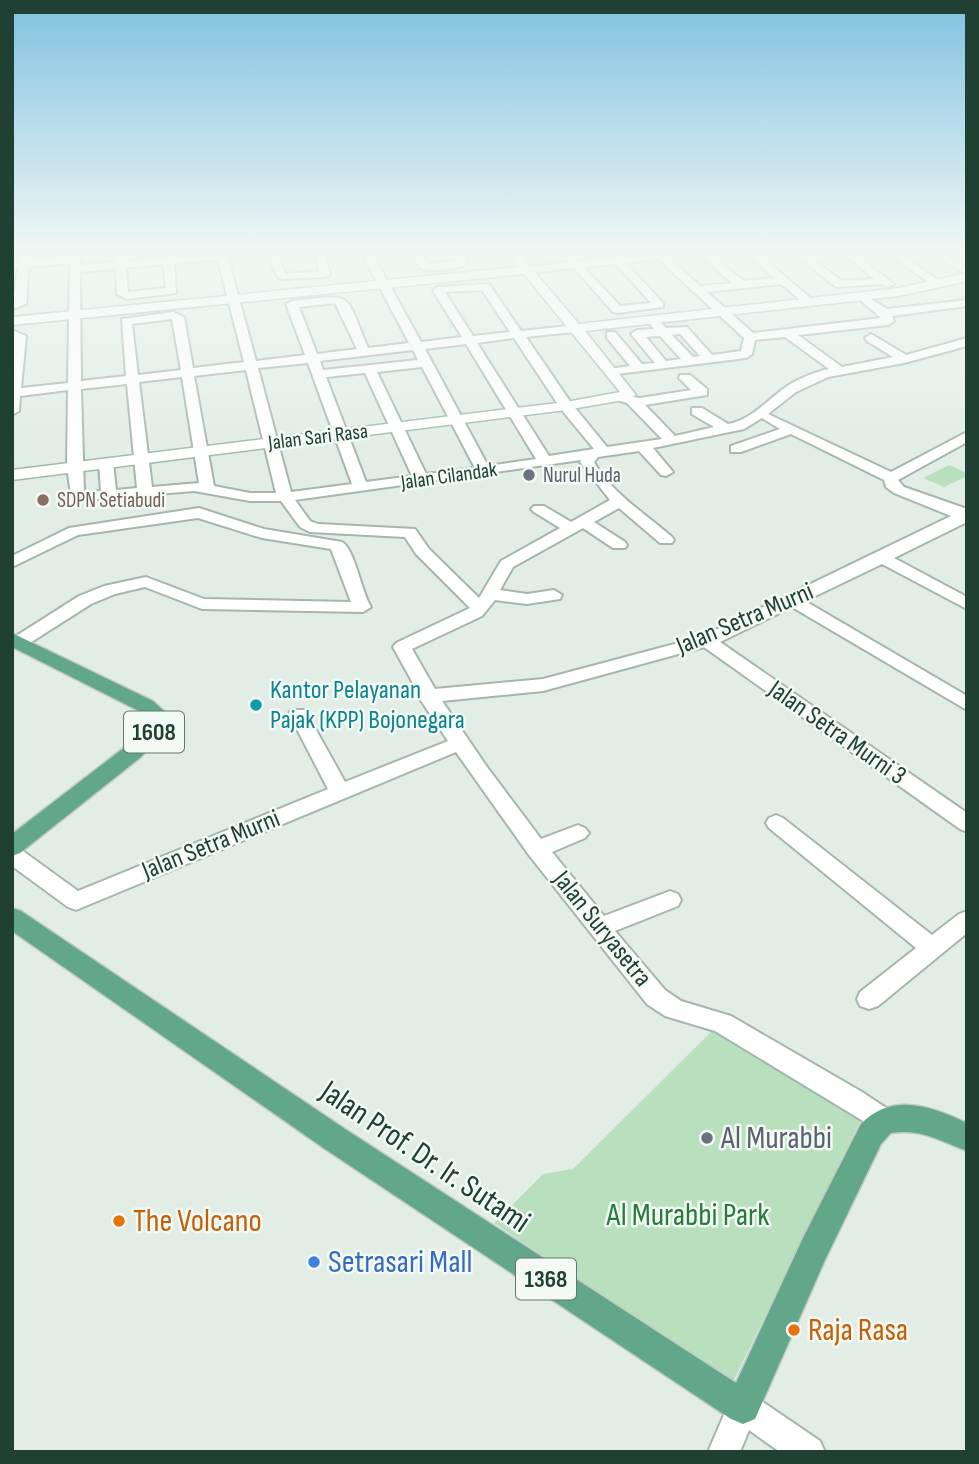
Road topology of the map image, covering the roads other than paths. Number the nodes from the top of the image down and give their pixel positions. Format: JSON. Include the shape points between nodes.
{"nodes":[{"id":1,"x":74,"y":323,"type":"edge"},
{"id":2,"x":126,"y":323,"type":"edge"},
{"id":3,"x":179,"y":323,"type":"edge"},
{"id":4,"x":239,"y":323,"type":"edge"},
{"id":5,"x":299,"y":323,"type":"edge"},
{"id":6,"x":351,"y":323,"type":"edge"},
{"id":7,"x":405,"y":323,"type":"edge"},
{"id":8,"x":459,"y":323,"type":"edge"},
{"id":9,"x":511,"y":323,"type":"edge"},
{"id":10,"x":570,"y":323,"type":"edge"},
{"id":11,"x":614,"y":323,"type":"edge"},
{"id":12,"x":655,"y":323,"type":"edge"},
{"id":13,"x":734,"y":323,"type":"edge"},
{"id":14,"x":870,"y":323,"type":"edge"},
{"id":15,"x":574,"y":328,"type":"junction"},
{"id":16,"x":662,"y":331,"type":"junction"},
{"id":17,"x":12,"y":334,"type":"edge"},
{"id":18,"x":789,"y":334,"type":"junction"},
{"id":19,"x":519,"y":335,"type":"junction"},
{"id":20,"x":611,"y":335,"type":"dead end"},
{"id":21,"x":750,"y":337,"type":"junction"},
{"id":22,"x":871,"y":338,"type":"dead end"},
{"id":23,"x":470,"y":340,"type":"junction"},
{"id":24,"x":967,"y":342,"type":"edge"},
{"id":25,"x":417,"y":346,"type":"junction"},
{"id":26,"x":364,"y":352,"type":"junction"},
{"id":27,"x":313,"y":359,"type":"junction"},
{"id":28,"x":904,"y":359,"type":"junction"},
{"id":29,"x":710,"y":360,"type":"junction"},
{"id":30,"x":690,"y":362,"type":"junction"},
{"id":31,"x":425,"y":363,"type":"junction"},
{"id":32,"x":250,"y":365,"type":"junction"},
{"id":33,"x":664,"y":366,"type":"junction"},
{"id":34,"x":369,"y":369,"type":"junction"},
{"id":35,"x":639,"y":369,"type":"junction"},
{"id":36,"x":839,"y":371,"type":"junction"},
{"id":37,"x":188,"y":372,"type":"junction"},
{"id":38,"x":613,"y":372,"type":"junction"},
{"id":39,"x":318,"y":374,"type":"junction"},
{"id":40,"x":685,"y":378,"type":"dead end"},
{"id":41,"x":133,"y":379,"type":"junction"},
{"id":42,"x":74,"y":386,"type":"junction"},
{"id":43,"x":13,"y":393,"type":"edge"},
{"id":44,"x":632,"y":400,"type":"junction"},
{"id":45,"x":566,"y":406,"type":"junction"},
{"id":46,"x":12,"y":411,"type":"edge"},
{"id":47,"x":697,"y":411,"type":"dead end"},
{"id":48,"x":513,"y":412,"type":"junction"},
{"id":49,"x":769,"y":418,"type":"dead end"},
{"id":50,"x":455,"y":420,"type":"junction"},
{"id":51,"x":397,"y":427,"type":"junction"},
{"id":52,"x":726,"y":429,"type":"junction"},
{"id":53,"x":793,"y":429,"type":"junction"},
{"id":54,"x":340,"y":434,"type":"junction"},
{"id":55,"x":967,"y":436,"type":"edge"},
{"id":56,"x":673,"y":439,"type":"junction"},
{"id":57,"x":270,"y":443,"type":"junction"},
{"id":58,"x":643,"y":446,"type":"junction"},
{"id":59,"x":736,"y":449,"type":"dead end"},
{"id":60,"x":202,"y":451,"type":"junction"},
{"id":61,"x":598,"y":454,"type":"junction"},
{"id":62,"x":141,"y":458,"type":"junction"},
{"id":63,"x":545,"y":462,"type":"junction"},
{"id":64,"x":106,"y":463,"type":"junction"},
{"id":65,"x":74,"y":467,"type":"junction"},
{"id":66,"x":484,"y":471,"type":"junction"},
{"id":67,"x":666,"y":472,"type":"dead end"},
{"id":68,"x":12,"y":475,"type":"edge"},
{"id":69,"x":891,"y":478,"type":"junction"},
{"id":70,"x":421,"y":479,"type":"junction"},
{"id":71,"x":361,"y":487,"type":"junction"},
{"id":72,"x":207,"y":488,"type":"junction"},
{"id":73,"x":145,"y":490,"type":"junction"},
{"id":74,"x":115,"y":494,"type":"junction"},
{"id":75,"x":285,"y":497,"type":"junction"},
{"id":76,"x":619,"y":500,"type":"junction"},
{"id":77,"x":539,"y":509,"type":"dead end"},
{"id":78,"x":966,"y":516,"type":"edge"},
{"id":79,"x":577,"y":525,"type":"junction"},
{"id":80,"x":666,"y":540,"type":"dead end"},
{"id":81,"x":619,"y":545,"type":"dead end"},
{"id":82,"x":882,"y":558,"type":"junction"},
{"id":83,"x":12,"y":562,"type":"edge"},
{"id":84,"x":554,"y":595,"type":"dead end"},
{"id":85,"x":484,"y":601,"type":"junction"},
{"id":86,"x":794,"y":601,"type":"junction"},
{"id":87,"x":967,"y":604,"type":"edge"},
{"id":88,"x":14,"y":638,"type":"edge"},
{"id":89,"x":707,"y":641,"type":"junction"},
{"id":90,"x":427,"y":696,"type":"junction"},
{"id":91,"x":967,"y":704,"type":"edge"},
{"id":92,"x":298,"y":715,"type":"dead end"},
{"id":93,"x":458,"y":744,"type":"junction"},
{"id":94,"x":340,"y":792,"type":"junction"},
{"id":95,"x":775,"y":823,"type":"dead end"},
{"id":96,"x":967,"y":824,"type":"edge"},
{"id":97,"x":578,"y":832,"type":"dead end"},
{"id":98,"x":12,"y":847,"type":"edge"},
{"id":99,"x":537,"y":849,"type":"junction"},
{"id":100,"x":12,"y":855,"type":"edge"},
{"id":101,"x":670,"y":900,"type":"dead end"},
{"id":102,"x":12,"y":918,"type":"edge"},
{"id":103,"x":967,"y":919,"type":"edge"},
{"id":104,"x":600,"y":927,"type":"junction"},
{"id":105,"x":931,"y":947,"type":"junction"},
{"id":106,"x":869,"y":999,"type":"dead end"},
{"id":107,"x":883,"y":1121,"type":"junction"},
{"id":108,"x":967,"y":1138,"type":"edge"},
{"id":109,"x":743,"y":1408,"type":"junction"},
{"id":110,"x":724,"y":1452,"type":"edge"},
{"id":111,"x":809,"y":1452,"type":"edge"}],
"edges":[{"from":1,"to":42,"type":"street"},
{"from":2,"to":41,"type":"street"},
{"from":3,"to":37,"type":"street"},
{"from":4,"to":32,"type":"street"},
{"from":5,"to":27,"type":"street"},
{"from":6,"to":26,"type":"street"},
{"from":7,"to":25,"type":"street"},
{"from":8,"to":23,"type":"street"},
{"from":9,"to":19,"type":"street"},
{"from":10,"to":15,"type":"main road"},
{"from":11,"to":15,"type":"main road"},
{"from":12,"to":16,"type":"street"},
{"from":13,"to":21,"type":"street"},
{"from":14,"to":18,"type":"street"},
{"from":15,"to":19,"type":"street"},
{"from":15,"to":38,"type":"main road"},
{"from":16,"to":29,"type":"street","via":[[685,331]]},
{"from":16,"to":30,"type":"street"},
{"from":16,"to":33,"type":"street","via":[[637,334]]},
{"from":17,"to":43,"type":"street","via":[[20,336]]},
{"from":18,"to":21,"type":"street"},
{"from":18,"to":36,"type":"street"},
{"from":19,"to":23,"type":"street"},
{"from":19,"to":45,"type":"street"},
{"from":20,"to":35,"type":"street"},
{"from":21,"to":29,"type":"street","via":[[744,355]]},
{"from":22,"to":28,"type":"street"},
{"from":23,"to":25,"type":"street"},
{"from":23,"to":48,"type":"street"},
{"from":24,"to":28,"type":"street","name":"Jalan Cilandak"},
{"from":25,"to":26,"type":"street"},
{"from":25,"to":31,"type":"street"},
{"from":26,"to":27,"type":"street"},
{"from":27,"to":32,"type":"street"},
{"from":27,"to":39,"type":"street"},
{"from":28,"to":36,"type":"street","name":"Jalan Cilandak"},
{"from":29,"to":30,"type":"street"},
{"from":30,"to":33,"type":"street"},
{"from":31,"to":34,"type":"street"},
{"from":31,"to":50,"type":"street"},
{"from":32,"to":37,"type":"street"},
{"from":32,"to":57,"type":"street"},
{"from":33,"to":35,"type":"street"},
{"from":34,"to":39,"type":"street"},
{"from":34,"to":51,"type":"street"},
{"from":35,"to":38,"type":"street"},
{"from":36,"to":52,"type":"street","name":"Jalan Cilandak","via":[[791,389],[760,414]]},
{"from":37,"to":41,"type":"street"},
{"from":37,"to":60,"type":"street"},
{"from":38,"to":44,"type":"main road"},
{"from":39,"to":54,"type":"street"},
{"from":40,"to":44,"type":"street","via":[[702,392]]},
{"from":41,"to":42,"type":"street"},
{"from":41,"to":62,"type":"street"},
{"from":42,"to":43,"type":"street"},
{"from":42,"to":65,"type":"street"},
{"from":43,"to":46,"type":"street"},
{"from":44,"to":45,"type":"main road","name":"Jalan Sari Rasa"},
{"from":44,"to":56,"type":"street"},
{"from":45,"to":48,"type":"main road","name":"Jalan Sari Rasa"},
{"from":45,"to":61,"type":"street"},
{"from":47,"to":52,"type":"street"},
{"from":48,"to":50,"type":"main road","name":"Jalan Sari Rasa"},
{"from":48,"to":63,"type":"street"},
{"from":49,"to":53,"type":"street"},
{"from":50,"to":51,"type":"main road","name":"Jalan Sari Rasa"},
{"from":50,"to":66,"type":"street"},
{"from":51,"to":54,"type":"main road","name":"Jalan Sari Rasa"},
{"from":51,"to":70,"type":"street"},
{"from":52,"to":56,"type":"street","name":"Jalan Cilandak"},
{"from":53,"to":59,"type":"street"},
{"from":53,"to":69,"type":"street"},
{"from":54,"to":57,"type":"main road","name":"Jalan Sari Rasa"},
{"from":54,"to":71,"type":"street"},
{"from":55,"to":69,"type":"street"},
{"from":56,"to":58,"type":"street","name":"Jalan Cilandak"},
{"from":57,"to":60,"type":"main road","name":"Jalan Sari Rasa"},
{"from":57,"to":75,"type":"street"},
{"from":58,"to":61,"type":"street","name":"Jalan Cilandak"},
{"from":58,"to":67,"type":"street"},
{"from":60,"to":62,"type":"main road","name":"Jalan Sari Rasa"},
{"from":60,"to":72,"type":"street"},
{"from":61,"to":63,"type":"street","name":"Jalan Cilandak"},
{"from":61,"to":76,"type":"street","via":[[587,462]]},
{"from":62,"to":64,"type":"main road","name":"Jalan Sari Rasa"},
{"from":62,"to":73,"type":"street"},
{"from":63,"to":66,"type":"street","name":"Jalan Cilandak"},
{"from":64,"to":65,"type":"main road","name":"Jalan Sari Rasa"},
{"from":64,"to":74,"type":"street"},
{"from":65,"to":68,"type":"main road","name":"Jalan Sari Rasa"},
{"from":65,"to":74,"type":"street","name":"Jalan Cilandak","via":[[76,498]]},
{"from":66,"to":70,"type":"street","name":"Jalan Cilandak"},
{"from":69,"to":78,"type":"street","via":[[899,490]]},
{"from":70,"to":71,"type":"street","name":"Jalan Cilandak"},
{"from":71,"to":75,"type":"street","name":"Jalan Cilandak"},
{"from":72,"to":73,"type":"street","name":"Jalan Cilandak"},
{"from":72,"to":75,"type":"street","name":"Jalan Cilandak","via":[[250,497]]},
{"from":73,"to":74,"type":"street","name":"Jalan Cilandak"},
{"from":75,"to":85,"type":"street","via":[[314,529],[409,532],[422,551]]},
{"from":76,"to":79,"type":"street"},
{"from":76,"to":80,"type":"street"},
{"from":77,"to":79,"type":"street"},
{"from":78,"to":82,"type":"street","name":"Jalan Setra Murni"},
{"from":79,"to":81,"type":"street"},
{"from":79,"to":85,"type":"street","via":[[507,564]]},
{"from":82,"to":86,"type":"street","name":"Jalan Setra Murni"},
{"from":82,"to":87,"type":"street"},
{"from":83,"to":88,"type":"street","via":[[74,531],[199,513],[262,533],[336,545],[359,601],[202,604],[146,582],[85,600]]},
{"from":84,"to":85,"type":"street"},
{"from":85,"to":90,"type":"street","name":"Jalan Suryasetra","via":[[402,647]]},
{"from":86,"to":89,"type":"street","name":"Jalan Setra Murni"},
{"from":86,"to":91,"type":"street"},
{"from":88,"to":98,"type":"main road","number":"1608","via":[[146,706],[159,724],[133,752]]},
{"from":89,"to":90,"type":"street","name":"Jalan Setra Murni","via":[[543,685]]},
{"from":89,"to":96,"type":"street","name":"Jalan Setra Murni 3"},
{"from":90,"to":93,"type":"street","name":"Jalan Suryasetra"},
{"from":92,"to":94,"type":"street"},
{"from":93,"to":94,"type":"street","name":"Jalan Setra Murni"},
{"from":93,"to":99,"type":"street","name":"Jalan Suryasetra"},
{"from":94,"to":100,"type":"street","name":"Jalan Setra Murni","via":[[76,901]]},
{"from":95,"to":105,"type":"street"},
{"from":97,"to":99,"type":"street"},
{"from":99,"to":104,"type":"street","name":"Jalan Suryasetra"},
{"from":101,"to":104,"type":"street"},
{"from":102,"to":109,"type":"main road","name":"Jalan Prof. Dr. Ir. Sutami","number":"1368","via":[[357,1155]]},
{"from":103,"to":105,"type":"street"},
{"from":104,"to":107,"type":"street","name":"Jalan Suryasetra","via":[[656,997],[674,1009],[722,1023]]},
{"from":105,"to":106,"type":"street"},
{"from":107,"to":108,"type":"main road","via":[[917,1116]]},
{"from":107,"to":109,"type":"main road","via":[[859,1153]]},
{"from":109,"to":110,"type":"street"},
{"from":109,"to":111,"type":"street"}]}
